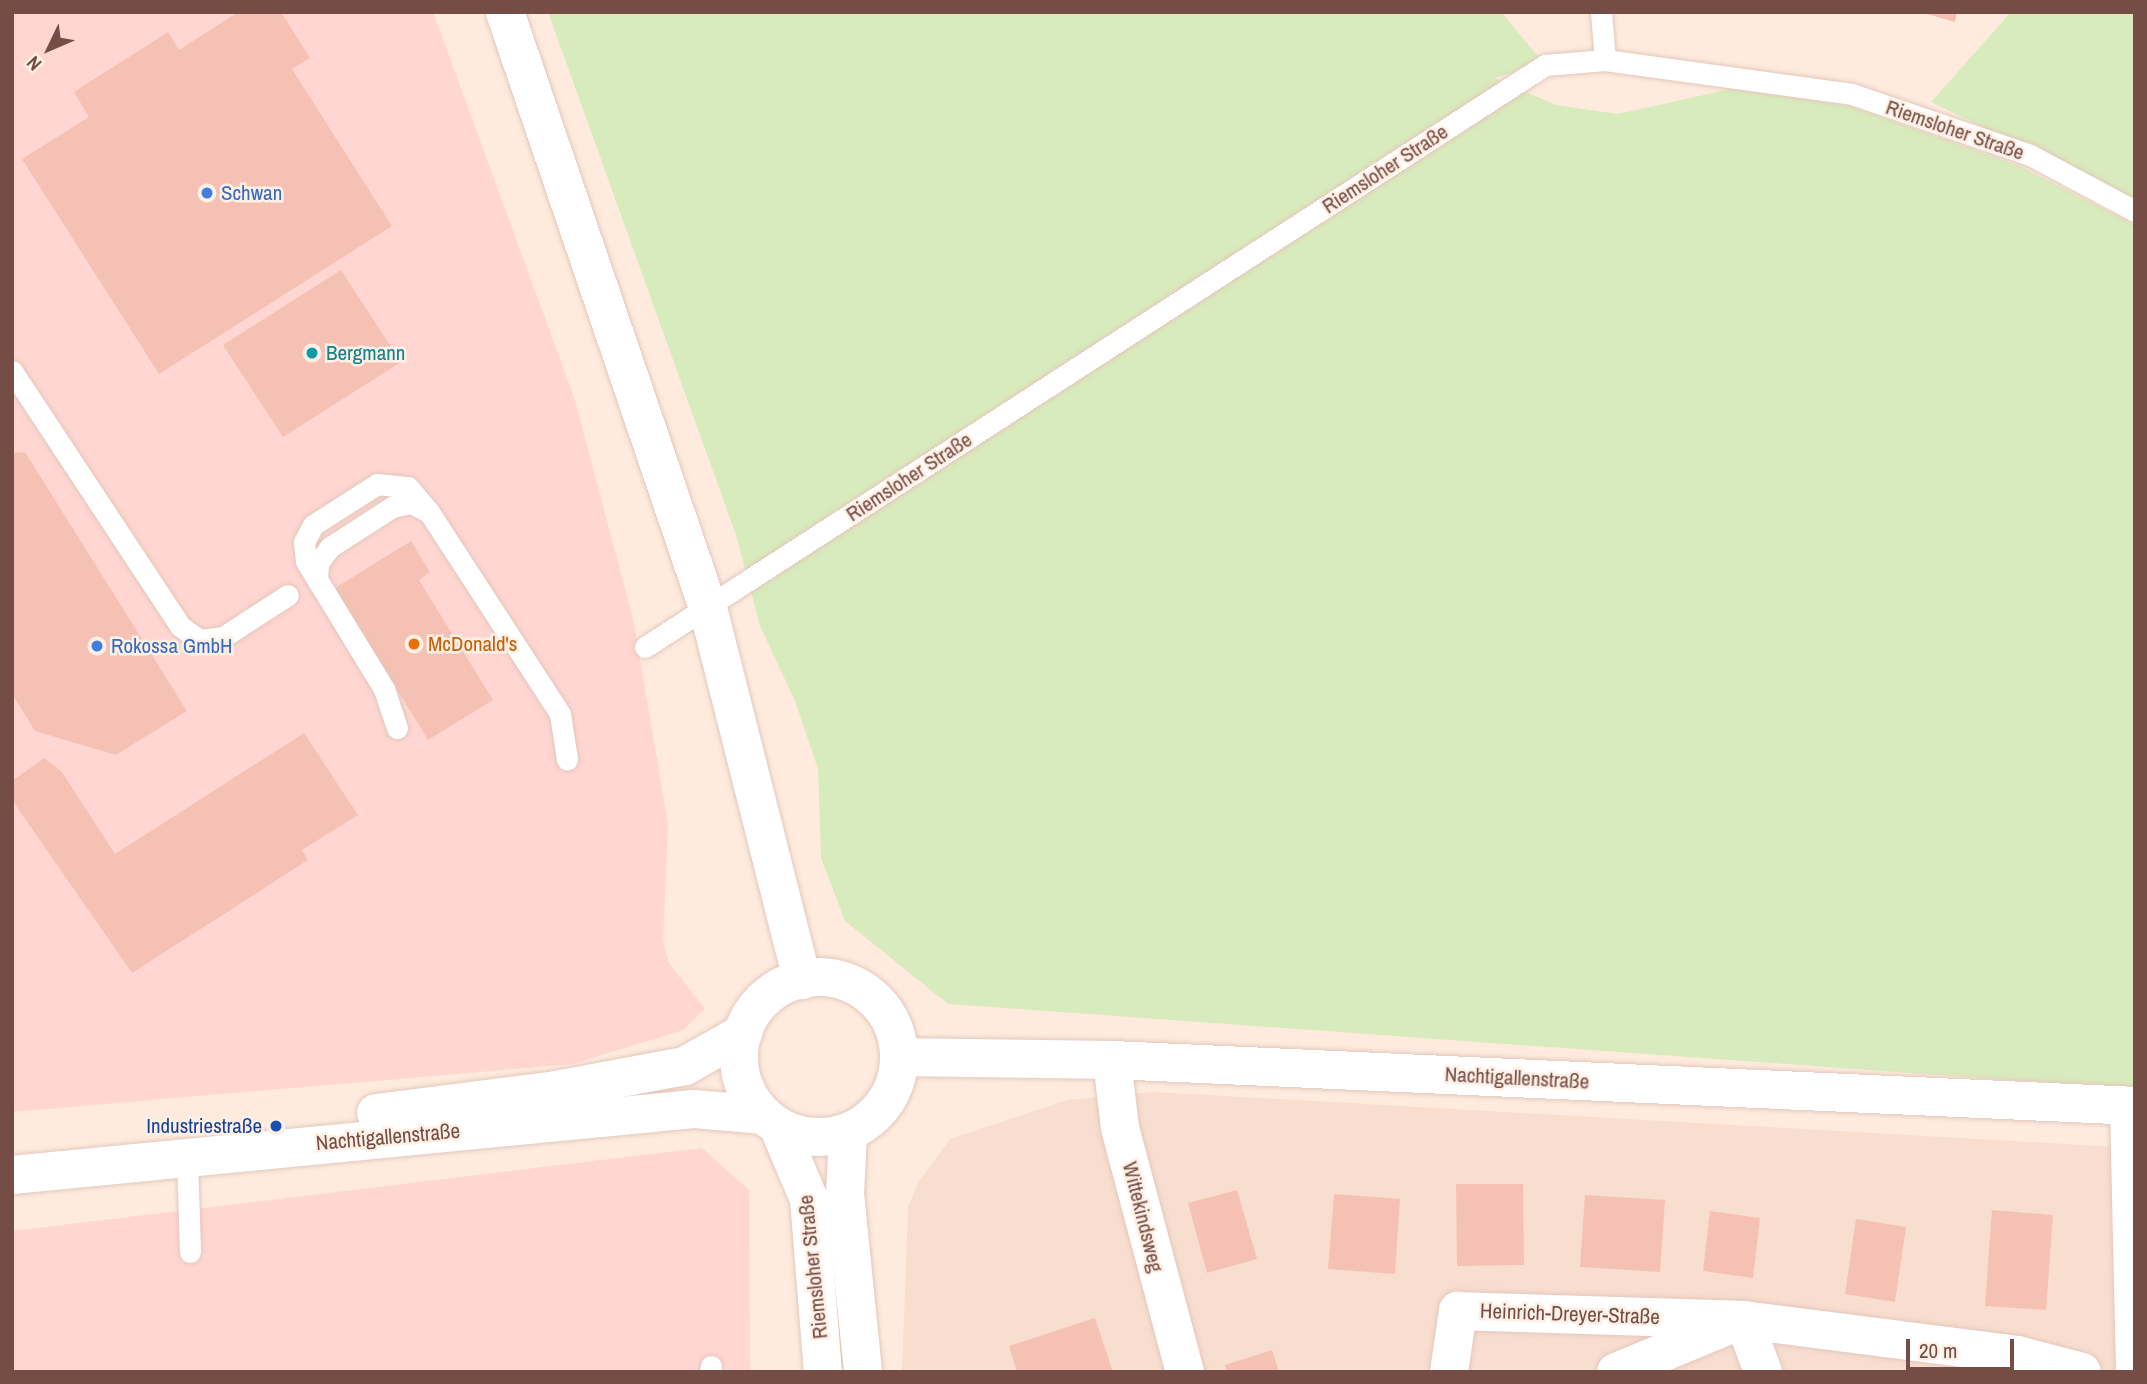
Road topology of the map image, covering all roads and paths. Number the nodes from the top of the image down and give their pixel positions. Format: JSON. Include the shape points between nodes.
{"nodes":[{"id":1,"x":505,"y":12,"type":"edge"},
{"id":2,"x":1601,"y":12,"type":"edge"},
{"id":3,"x":1605,"y":60,"type":"junction"},
{"id":4,"x":2135,"y":211,"type":"edge"},
{"id":5,"x":12,"y":371,"type":"edge"},
{"id":6,"x":288,"y":595,"type":"dead end"},
{"id":7,"x":708,"y":608,"type":"junction"},
{"id":8,"x":645,"y":648,"type":"dead end"},
{"id":9,"x":397,"y":728,"type":"dead end"},
{"id":10,"x":567,"y":759,"type":"dead end"},
{"id":11,"x":802,"y":980,"type":"junction"},
{"id":12,"x":743,"y":1032,"type":"junction"},
{"id":13,"x":899,"y":1057,"type":"junction"},
{"id":14,"x":1112,"y":1060,"type":"junction"},
{"id":15,"x":2132,"y":1106,"type":"edge"},
{"id":16,"x":771,"y":1121,"type":"junction"},
{"id":17,"x":848,"y":1133,"type":"junction"},
{"id":18,"x":12,"y":1150,"type":"edge"},
{"id":19,"x":187,"y":1157,"type":"junction"},
{"id":20,"x":12,"y":1175,"type":"edge"},
{"id":21,"x":190,"y":1252,"type":"dead end"},
{"id":22,"x":1744,"y":1320,"type":"junction"},
{"id":23,"x":823,"y":1372,"type":"edge"},
{"id":24,"x":863,"y":1372,"type":"edge"},
{"id":25,"x":1185,"y":1372,"type":"edge"},
{"id":26,"x":1448,"y":1372,"type":"edge"},
{"id":27,"x":1616,"y":1372,"type":"edge"},
{"id":28,"x":1763,"y":1372,"type":"edge"},
{"id":29,"x":2082,"y":1372,"type":"edge"},
{"id":30,"x":2135,"y":1372,"type":"edge"}],
"edges":[{"from":1,"to":7,"type":"main road"},
{"from":2,"to":3,"type":"lane"},
{"from":3,"to":4,"type":"lane","name":"Riemsloher Straße","via":[[1852,94],[2030,155]]},
{"from":3,"to":7,"type":"lane","name":"Riemsloher Straße","via":[[1545,65]]},
{"from":5,"to":6,"type":"lane","via":[[180,626],[199,640],[223,637]]},
{"from":7,"to":8,"type":"lane","name":"Riemsloher Straße"},
{"from":7,"to":11,"type":"main road"},
{"from":9,"to":10,"type":"lane","via":[[384,689],[306,561],[304,542],[313,525],[377,484],[408,486],[429,512],[560,714]]},
{"from":11,"to":12,"type":"main road","via":[[761,1002]]},
{"from":11,"to":13,"type":"main road","via":[[844,981],[875,1000],[894,1029]]},
{"from":12,"to":16,"type":"main road","via":[[742,1077]]},
{"from":12,"to":18,"type":"main road","name":"Nachtigallenstraße","via":[[685,1066],[551,1091],[276,1126]]},
{"from":13,"to":14,"type":"main road","name":"Nachtigallenstraße"},
{"from":13,"to":17,"type":"main road","via":[[888,1099]]},
{"from":14,"to":15,"type":"main road","name":"Nachtigallenstraße"},
{"from":14,"to":25,"type":"main road","name":"Wittekindsweg","via":[[1120,1128]]},
{"from":15,"to":30,"type":"main road"},
{"from":16,"to":17,"type":"main road","via":[[812,1137]]},
{"from":16,"to":19,"type":"main road","name":"Nachtigallenstraße","via":[[694,1109]]},
{"from":16,"to":23,"type":"main road","name":"Riemsloher Straße","via":[[810,1199]]},
{"from":17,"to":24,"type":"main road","name":"Riemsloher Straße","via":[[845,1194]]},
{"from":19,"to":20,"type":"main road","name":"Nachtigallenstraße"},
{"from":19,"to":21,"type":"lane"},
{"from":22,"to":26,"type":"main road","name":"Heinrich-Dreyer-Straße","via":[[1458,1311]]},
{"from":22,"to":27,"type":"main road","name":"Heinrich-Dreyer-Straße"},
{"from":22,"to":28,"type":"main road"},
{"from":22,"to":29,"type":"main road","name":"Heinrich-Dreyer-Straße","via":[[2017,1354]]}]}
